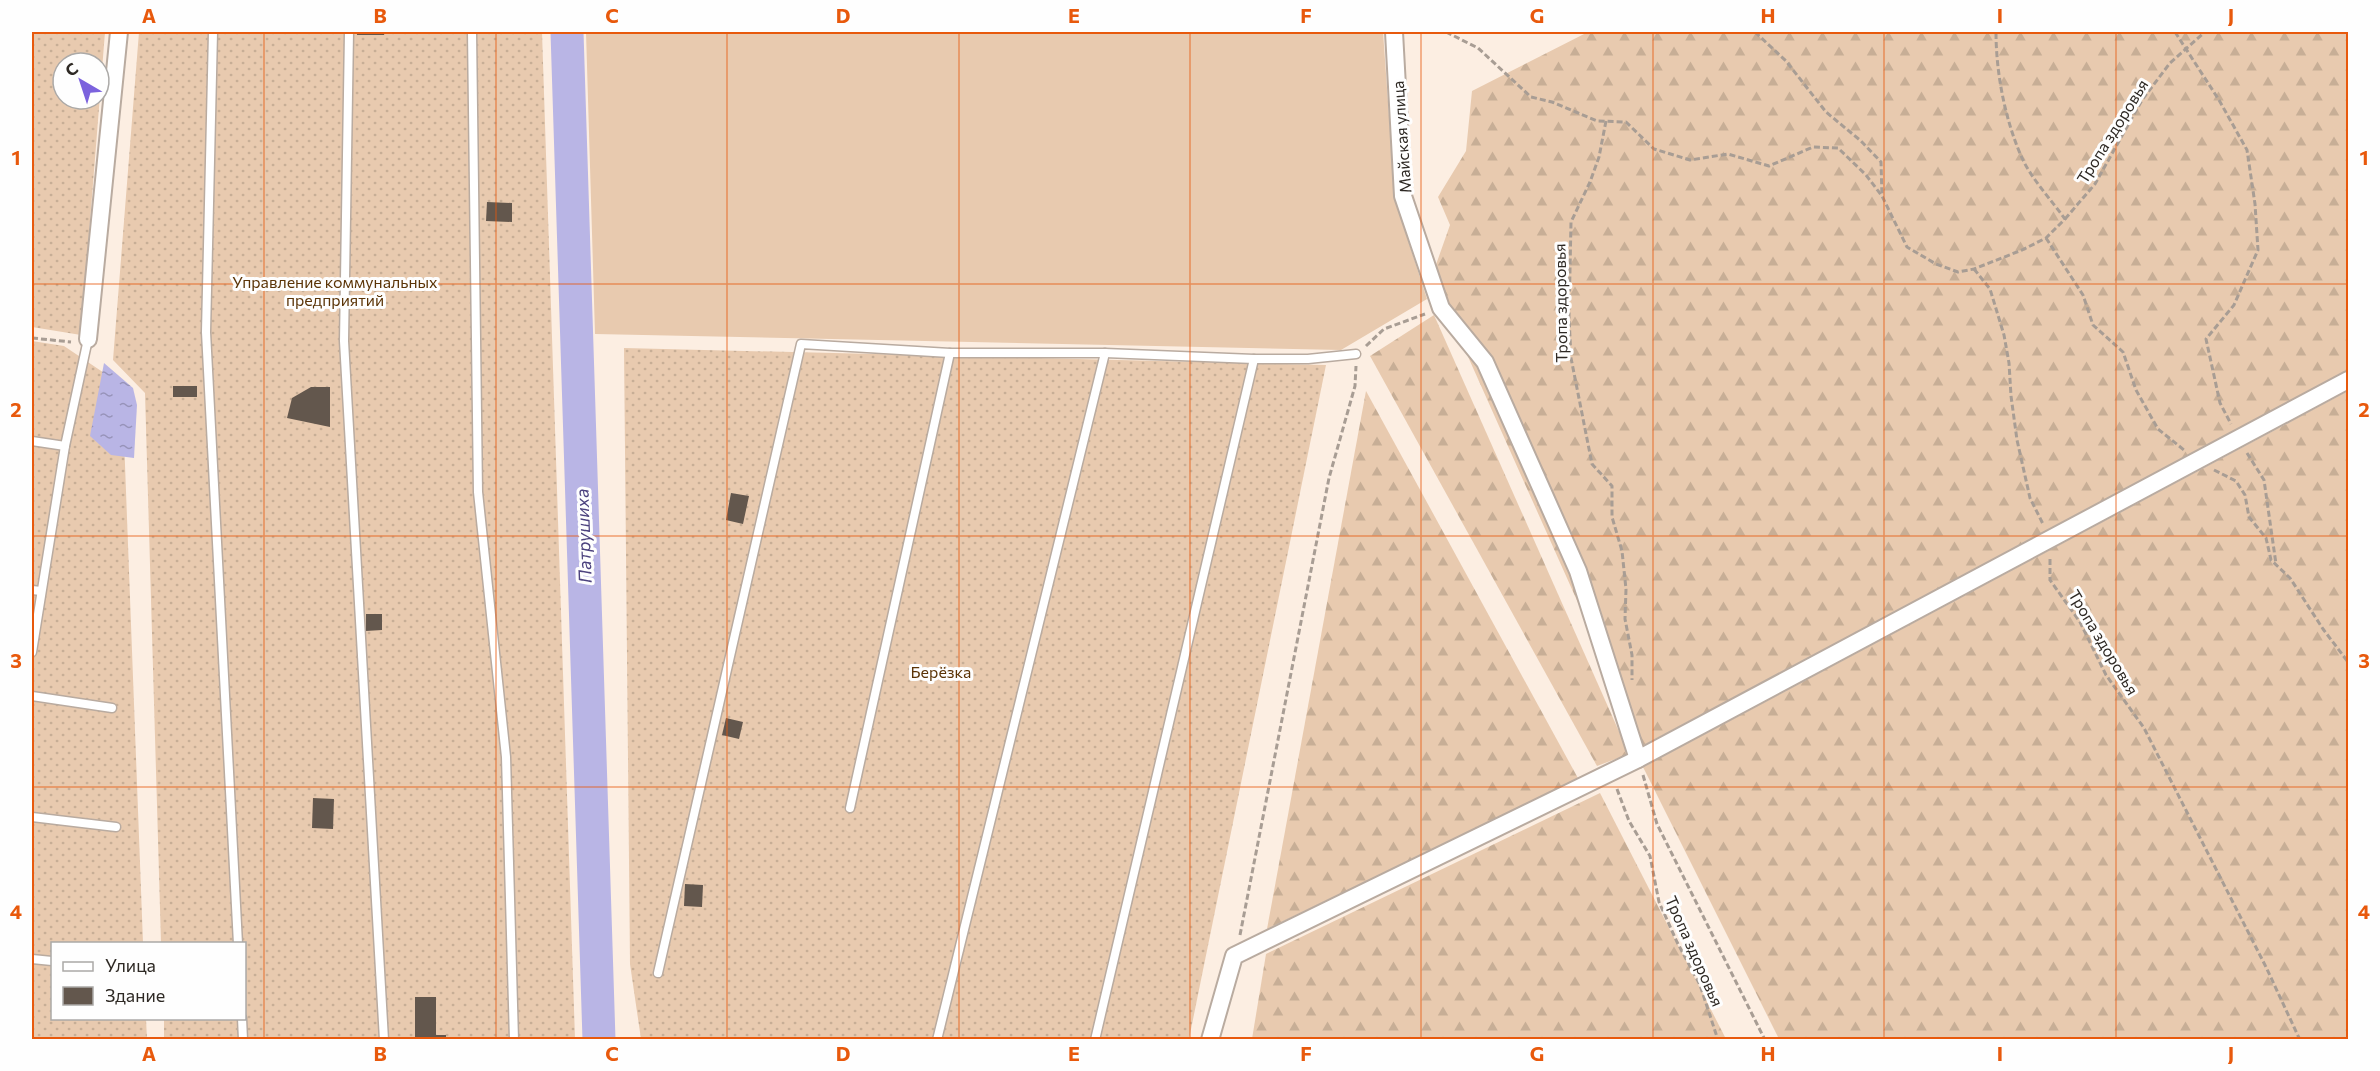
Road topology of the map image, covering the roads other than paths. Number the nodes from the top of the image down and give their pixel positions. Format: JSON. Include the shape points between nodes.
{"nodes":[{"id":1,"x":119,"y":32,"type":"edge"},
{"id":2,"x":213,"y":32,"type":"edge"},
{"id":3,"x":349,"y":32,"type":"edge"},
{"id":4,"x":472,"y":32,"type":"edge"},
{"id":5,"x":1394,"y":32,"type":"edge"},
{"id":6,"x":88,"y":339,"type":"joint"},
{"id":7,"x":950,"y":353,"type":"junction"},
{"id":8,"x":1105,"y":353,"type":"junction"},
{"id":9,"x":1356,"y":354,"type":"road end"},
{"id":10,"x":1254,"y":359,"type":"junction"},
{"id":11,"x":2349,"y":380,"type":"edge"},
{"id":12,"x":32,"y":441,"type":"edge"},
{"id":13,"x":65,"y":446,"type":"junction"},
{"id":14,"x":32,"y":590,"type":"edge"},
{"id":15,"x":41,"y":591,"type":"junction"},
{"id":16,"x":32,"y":652,"type":"edge"},
{"id":17,"x":32,"y":696,"type":"edge"},
{"id":18,"x":112,"y":708,"type":"dead end"},
{"id":19,"x":1638,"y":759,"type":"junction"},
{"id":20,"x":850,"y":808,"type":"dead end"},
{"id":21,"x":32,"y":817,"type":"edge"},
{"id":22,"x":116,"y":827,"type":"dead end"},
{"id":23,"x":238,"y":942,"type":"edge"},
{"id":24,"x":32,"y":959,"type":"edge"},
{"id":25,"x":51,"y":961,"type":"edge"},
{"id":26,"x":658,"y":973,"type":"dead end"},
{"id":27,"x":242,"y":1020,"type":"edge"},
{"id":28,"x":243,"y":1040,"type":"edge"},
{"id":29,"x":384,"y":1040,"type":"edge"},
{"id":30,"x":514,"y":1040,"type":"edge"},
{"id":31,"x":938,"y":1040,"type":"edge"},
{"id":32,"x":1095,"y":1040,"type":"edge"},
{"id":33,"x":1210,"y":1040,"type":"edge"}],
"edges":[{"from":1,"to":6,"type":"street"},
{"from":2,"to":23,"type":"lane","via":[[206,332]]},
{"from":3,"to":29,"type":"lane","via":[[344,341]]},
{"from":4,"to":30,"type":"lane","via":[[478,492],[506,757]]},
{"from":5,"to":19,"type":"street","name":"Майская улица","via":[[1403,196],[1441,308],[1485,362],[1578,571]]},
{"from":6,"to":13,"type":"lane"},
{"from":7,"to":8,"type":"lane"},
{"from":7,"to":20,"type":"lane"},
{"from":7,"to":26,"type":"lane","via":[[801,344]]},
{"from":8,"to":10,"type":"lane"},
{"from":8,"to":31,"type":"lane"},
{"from":9,"to":10,"type":"lane"},
{"from":10,"to":32,"type":"lane"},
{"from":11,"to":19,"type":"street"},
{"from":12,"to":13,"type":"lane"},
{"from":13,"to":15,"type":"lane"},
{"from":14,"to":15,"type":"lane"},
{"from":15,"to":16,"type":"lane"},
{"from":17,"to":18,"type":"lane"},
{"from":19,"to":33,"type":"street","via":[[1234,956]]},
{"from":21,"to":22,"type":"lane"},
{"from":24,"to":25,"type":"lane"},
{"from":27,"to":28,"type":"lane"}]}
